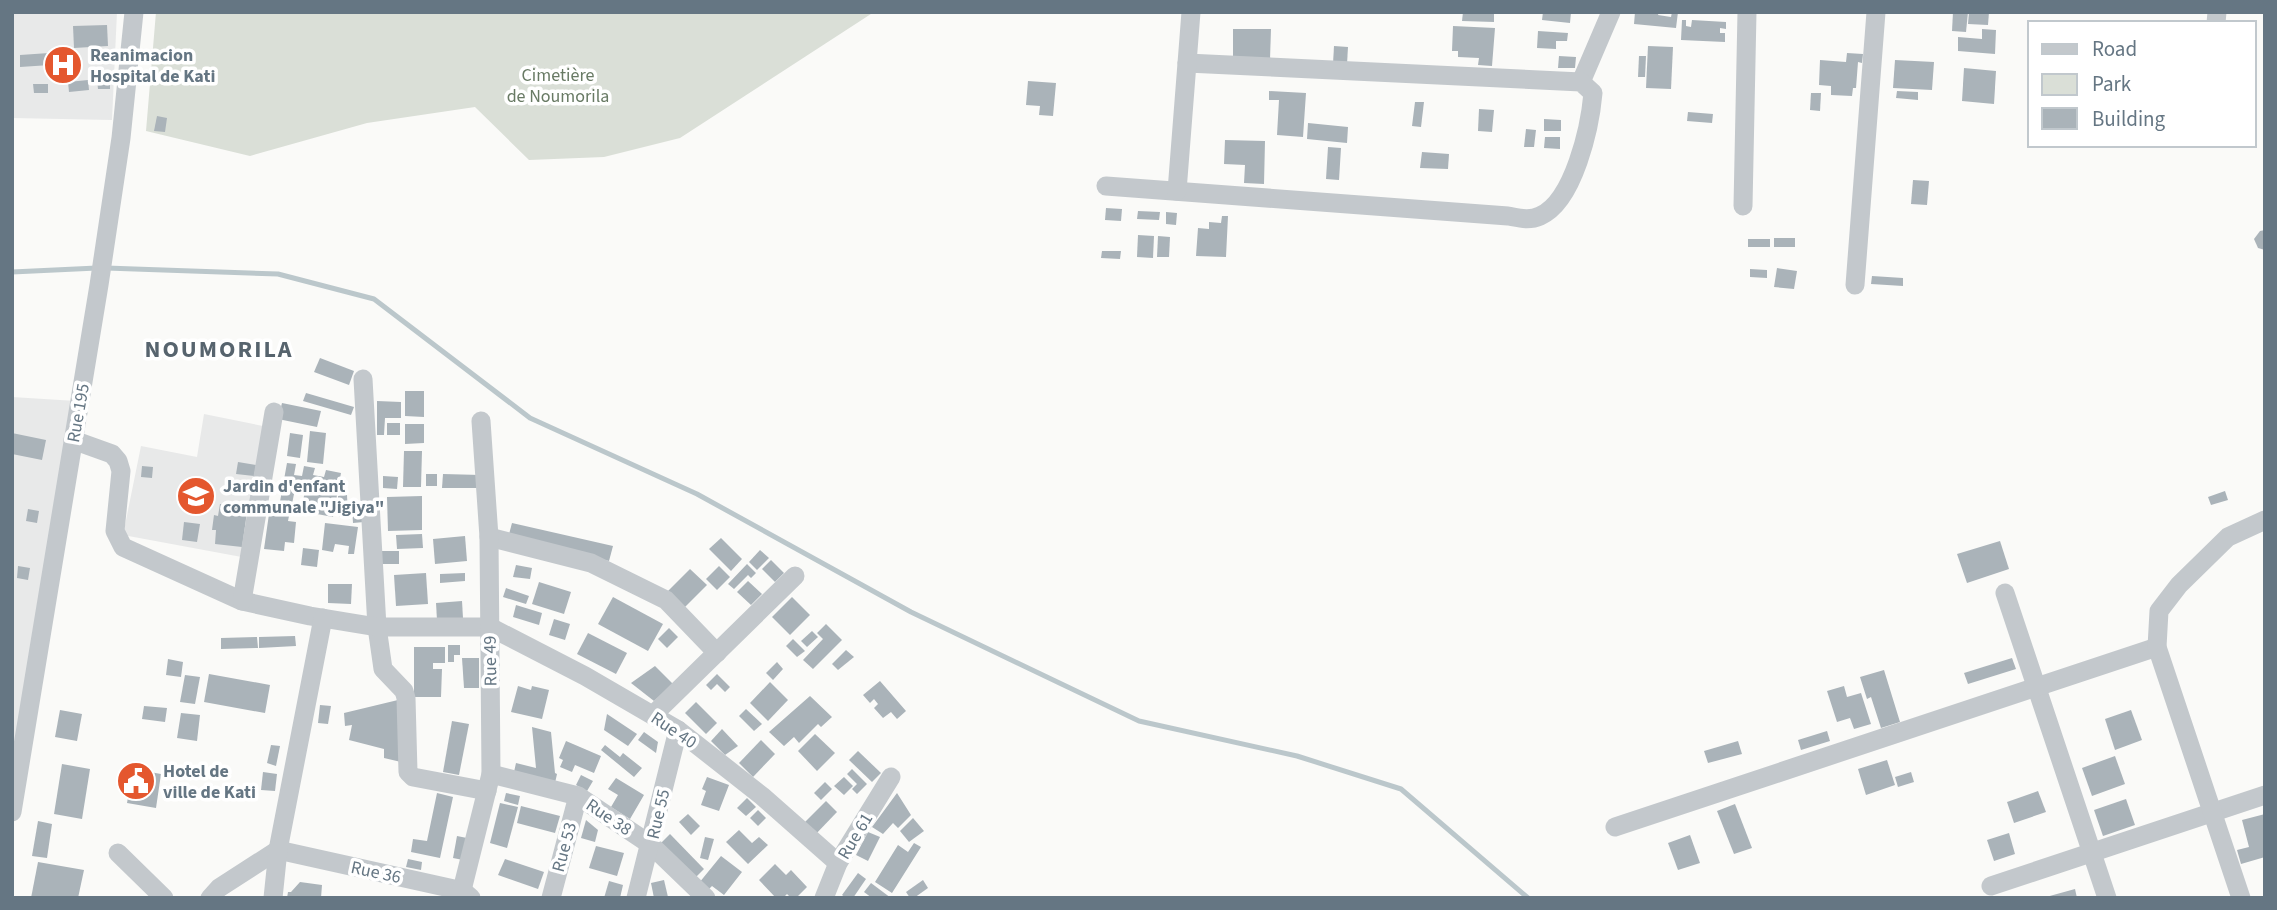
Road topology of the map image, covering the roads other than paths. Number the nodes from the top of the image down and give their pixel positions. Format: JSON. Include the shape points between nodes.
{"nodes":[{"id":1,"x":134,"y":12,"type":"edge"},
{"id":2,"x":1191,"y":12,"type":"edge"},
{"id":3,"x":1611,"y":12,"type":"edge"},
{"id":4,"x":1746,"y":12,"type":"edge"},
{"id":5,"x":1876,"y":12,"type":"edge"},
{"id":6,"x":1187,"y":63,"type":"junction"},
{"id":7,"x":1581,"y":82,"type":"junction"},
{"id":8,"x":1106,"y":186,"type":"dead end"},
{"id":9,"x":1177,"y":191,"type":"junction"},
{"id":10,"x":1743,"y":206,"type":"dead end"},
{"id":11,"x":1855,"y":285,"type":"dead end"},
{"id":12,"x":363,"y":379,"type":"dead end"},
{"id":13,"x":274,"y":412,"type":"dead end"},
{"id":14,"x":481,"y":421,"type":"dead end"},
{"id":15,"x":73,"y":440,"type":"junction"},
{"id":16,"x":2265,"y":520,"type":"edge"},
{"id":17,"x":489,"y":537,"type":"junction"},
{"id":18,"x":795,"y":576,"type":"dead end"},
{"id":19,"x":2005,"y":593,"type":"dead end"},
{"id":20,"x":242,"y":601,"type":"junction"},
{"id":21,"x":323,"y":618,"type":"junction"},
{"id":22,"x":377,"y":627,"type":"junction"},
{"id":23,"x":490,"y":627,"type":"junction"},
{"id":24,"x":2157,"y":647,"type":"junction"},
{"id":25,"x":717,"y":653,"type":"junction"},
{"id":26,"x":2037,"y":687,"type":"junction"},
{"id":27,"x":653,"y":715,"type":"junction"},
{"id":28,"x":678,"y":730,"type":"junction"},
{"id":29,"x":891,"y":777,"type":"dead end"},
{"id":30,"x":489,"y":783,"type":"junction"},
{"id":31,"x":2265,"y":795,"type":"edge"},
{"id":32,"x":578,"y":796,"type":"junction"},
{"id":33,"x":12,"y":812,"type":"edge"},
{"id":34,"x":2212,"y":812,"type":"junction"},
{"id":35,"x":1615,"y":827,"type":"dead end"},
{"id":36,"x":651,"y":845,"type":"junction"},
{"id":37,"x":278,"y":850,"type":"junction"},
{"id":38,"x":2092,"y":852,"type":"junction"},
{"id":39,"x":118,"y":853,"type":"dead end"},
{"id":40,"x":838,"y":863,"type":"junction"},
{"id":41,"x":1991,"y":886,"type":"dead end"},
{"id":42,"x":465,"y":895,"type":"edge"},
{"id":43,"x":164,"y":898,"type":"edge"},
{"id":44,"x":210,"y":898,"type":"edge"},
{"id":45,"x":273,"y":898,"type":"edge"},
{"id":46,"x":551,"y":898,"type":"edge"},
{"id":47,"x":636,"y":898,"type":"edge"},
{"id":48,"x":706,"y":898,"type":"edge"},
{"id":49,"x":824,"y":898,"type":"edge"},
{"id":50,"x":2107,"y":898,"type":"edge"},
{"id":51,"x":2241,"y":898,"type":"edge"}],
"edges":[{"from":1,"to":15,"type":"street","name":"Rue 195","via":[[121,138]]},
{"from":2,"to":6,"type":"street"},
{"from":3,"to":7,"type":"street"},
{"from":4,"to":10,"type":"street"},
{"from":5,"to":11,"type":"street"},
{"from":6,"to":7,"type":"street"},
{"from":6,"to":9,"type":"street"},
{"from":7,"to":9,"type":"street","via":[[1592,93],[1590,123],[1567,191],[1542,215],[1525,219]]},
{"from":8,"to":9,"type":"street"},
{"from":12,"to":22,"type":"street"},
{"from":13,"to":20,"type":"street"},
{"from":14,"to":17,"type":"street","name":"Rue 49"},
{"from":15,"to":20,"type":"street","via":[[118,461],[115,531],[123,547]]},
{"from":15,"to":33,"type":"street","name":"Rue 195"},
{"from":16,"to":24,"type":"street","via":[[2228,537],[2179,585],[2159,611]]},
{"from":17,"to":23,"type":"street","name":"Rue 49"},
{"from":17,"to":25,"type":"street","via":[[591,563],[666,600]]},
{"from":18,"to":25,"type":"street"},
{"from":19,"to":26,"type":"street"},
{"from":20,"to":21,"type":"street"},
{"from":21,"to":22,"type":"street"},
{"from":21,"to":37,"type":"street"},
{"from":22,"to":23,"type":"street"},
{"from":22,"to":30,"type":"street","name":"Rue 38","via":[[383,669],[406,698],[408,772],[413,777]]},
{"from":23,"to":27,"type":"street","name":"Rue 40"},
{"from":23,"to":30,"type":"street","name":"Rue 49"},
{"from":24,"to":26,"type":"street"},
{"from":24,"to":34,"type":"street"},
{"from":25,"to":27,"type":"street"},
{"from":26,"to":35,"type":"street"},
{"from":26,"to":38,"type":"street"},
{"from":27,"to":28,"type":"street","name":"Rue 40"},
{"from":28,"to":36,"type":"street","name":"Rue 55"},
{"from":28,"to":40,"type":"street","name":"Rue 40"},
{"from":29,"to":40,"type":"street","name":"Rue 61"},
{"from":30,"to":32,"type":"street","name":"Rue 38"},
{"from":30,"to":42,"type":"street","name":"Rue 49"},
{"from":31,"to":34,"type":"street"},
{"from":32,"to":36,"type":"street","name":"Rue 38"},
{"from":32,"to":46,"type":"street","name":"Rue 53"},
{"from":34,"to":38,"type":"street"},
{"from":34,"to":51,"type":"street"},
{"from":36,"to":47,"type":"street","name":"Rue 55"},
{"from":36,"to":48,"type":"street","name":"Rue 38"},
{"from":37,"to":42,"type":"street","name":"Rue 36"},
{"from":37,"to":44,"type":"street"},
{"from":37,"to":45,"type":"street"},
{"from":38,"to":41,"type":"street"},
{"from":38,"to":50,"type":"street"},
{"from":39,"to":43,"type":"street"},
{"from":40,"to":49,"type":"street","name":"Rue 61"}]}
